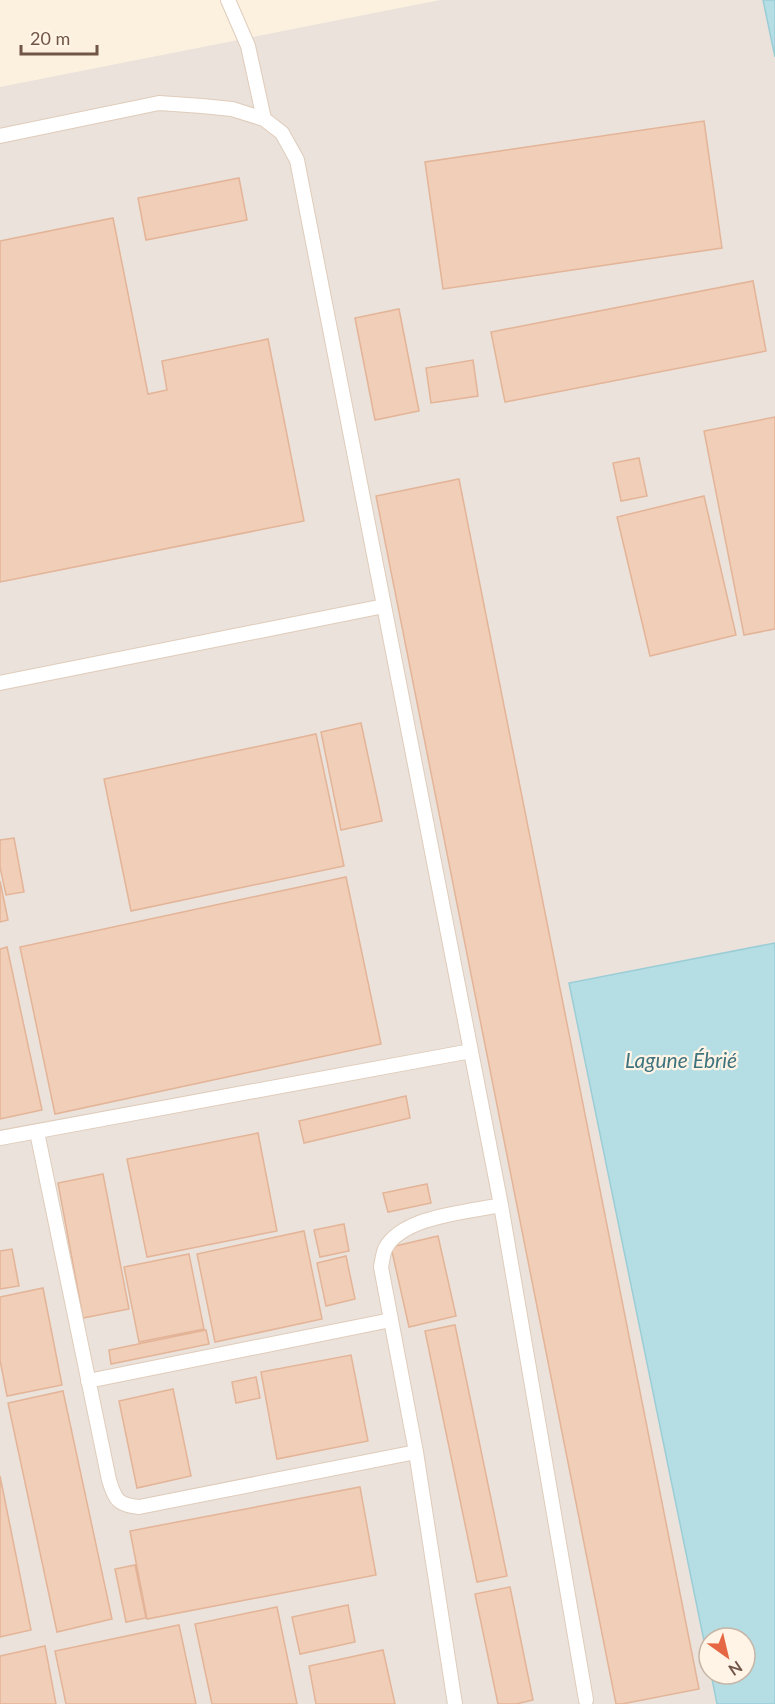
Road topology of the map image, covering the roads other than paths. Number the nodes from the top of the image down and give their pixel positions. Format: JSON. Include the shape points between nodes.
{"nodes":[{"id":1,"x":228,"y":0,"type":"edge"},
{"id":2,"x":264,"y":119,"type":"junction"},
{"id":3,"x":0,"y":136,"type":"edge"},
{"id":4,"x":384,"y":606,"type":"junction"},
{"id":5,"x":0,"y":683,"type":"edge"},
{"id":6,"x":471,"y":1050,"type":"junction"},
{"id":7,"x":37,"y":1132,"type":"junction"},
{"id":8,"x":0,"y":1138,"type":"edge"},
{"id":9,"x":501,"y":1205,"type":"junction"},
{"id":10,"x":391,"y":1320,"type":"junction"},
{"id":11,"x":88,"y":1382,"type":"junction"},
{"id":12,"x":416,"y":1452,"type":"junction"},
{"id":13,"x":584,"y":1703,"type":"edge"},
{"id":14,"x":455,"y":1704,"type":"edge"}],
"edges":[{"from":1,"to":2,"type":"lane","via":[[248,46]]},
{"from":2,"to":3,"type":"lane","via":[[232,109],[159,103]]},
{"from":2,"to":4,"type":"lane","via":[[282,133],[297,160]]},
{"from":4,"to":5,"type":"lane"},
{"from":4,"to":6,"type":"lane"},
{"from":6,"to":7,"type":"lane"},
{"from":6,"to":9,"type":"lane"},
{"from":7,"to":8,"type":"lane"},
{"from":7,"to":11,"type":"lane"},
{"from":9,"to":10,"type":"lane","via":[[412,1225],[396,1236],[386,1249],[381,1267]]},
{"from":9,"to":13,"type":"lane"},
{"from":10,"to":11,"type":"lane"},
{"from":10,"to":12,"type":"lane"},
{"from":11,"to":12,"type":"lane","via":[[112,1491],[116,1500],[126,1506],[139,1507]]},
{"from":12,"to":14,"type":"lane"}]}
